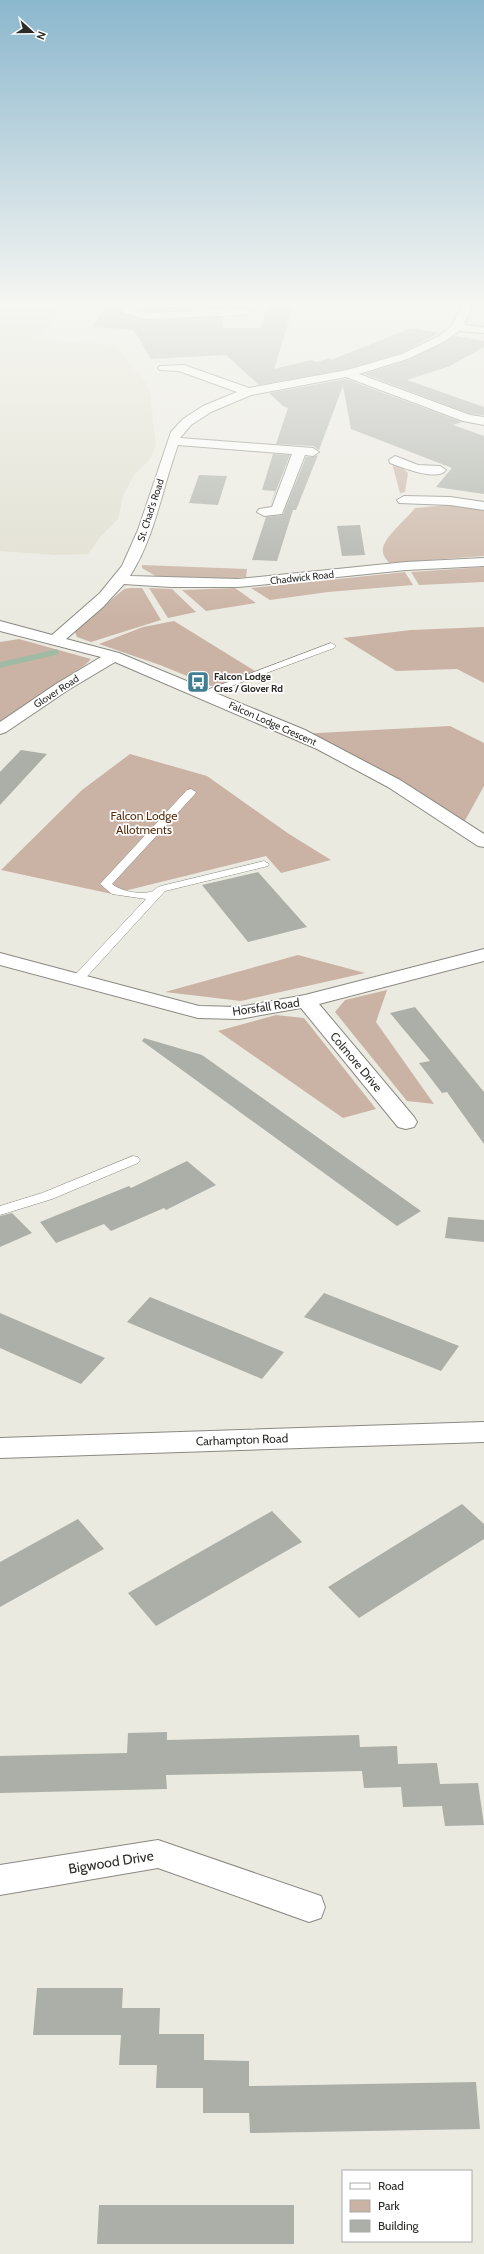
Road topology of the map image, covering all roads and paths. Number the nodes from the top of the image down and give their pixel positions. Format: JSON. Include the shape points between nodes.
{"nodes":[{"id":1,"x":207,"y":409,"type":"edge"},
{"id":2,"x":443,"y":409,"type":"edge"},
{"id":3,"x":484,"y":421,"type":"edge"},
{"id":4,"x":173,"y":441,"type":"junction"},
{"id":5,"x":395,"y":460,"type":"dead end"},
{"id":6,"x":416,"y":469,"type":"junction"},
{"id":7,"x":440,"y":470,"type":"dead end"},
{"id":8,"x":484,"y":506,"type":"edge"},
{"id":9,"x":264,"y":512,"type":"dead end"},
{"id":10,"x":484,"y":562,"type":"edge"},
{"id":11,"x":121,"y":580,"type":"junction"},
{"id":12,"x":0,"y":626,"type":"edge"},
{"id":13,"x":55,"y":640,"type":"junction"},
{"id":14,"x":331,"y":646,"type":"dead end"},
{"id":15,"x":114,"y":656,"type":"junction"},
{"id":16,"x":204,"y":693,"type":"junction"},
{"id":17,"x":0,"y":729,"type":"edge"},
{"id":18,"x":191,"y":792,"type":"dead end"},
{"id":19,"x":484,"y":842,"type":"edge"},
{"id":20,"x":264,"y":864,"type":"dead end"},
{"id":21,"x":155,"y":896,"type":"junction"},
{"id":22,"x":484,"y":955,"type":"edge"},
{"id":23,"x":0,"y":959,"type":"edge"},
{"id":24,"x":76,"y":980,"type":"junction"},
{"id":25,"x":306,"y":1001,"type":"junction"},
{"id":26,"x":406,"y":1122,"type":"dead end"},
{"id":27,"x":133,"y":1160,"type":"dead end"},
{"id":28,"x":0,"y":1211,"type":"edge"},
{"id":29,"x":484,"y":1432,"type":"edge"},
{"id":30,"x":0,"y":1448,"type":"edge"},
{"id":31,"x":0,"y":1880,"type":"edge"},
{"id":32,"x":309,"y":1907,"type":"dead end"}],
"edges":[{"from":1,"to":4,"type":"street","name":"St. Chad's Road","via":[[187,422]]},
{"from":2,"to":3,"type":"street"},
{"from":4,"to":9,"type":"street","via":[[306,451],[277,511]]},
{"from":4,"to":11,"type":"street","name":"St. Chad's Road","via":[[137,550]]},
{"from":5,"to":6,"type":"street"},
{"from":6,"to":7,"type":"street"},
{"from":6,"to":8,"type":"street","via":[[410,500]]},
{"from":10,"to":11,"type":"street","name":"Chadwick Road","via":[[406,566],[238,583]]},
{"from":11,"to":13,"type":"street","name":"St. Chad's Road","via":[[94,608]]},
{"from":12,"to":13,"type":"street","name":"Falcon Lodge Crescent"},
{"from":13,"to":15,"type":"street","name":"Falcon Lodge Crescent"},
{"from":14,"to":16,"type":"lane"},
{"from":15,"to":16,"type":"street","name":"Falcon Lodge Crescent"},
{"from":15,"to":17,"type":"street","name":"Glover Road"},
{"from":16,"to":19,"type":"street","name":"Falcon Lodge Crescent","via":[[328,747],[393,784]]},
{"from":18,"to":21,"type":"lane","via":[[106,884],[110,889],[119,892]]},
{"from":20,"to":21,"type":"lane","via":[[161,889]]},
{"from":21,"to":24,"type":"lane"},
{"from":22,"to":25,"type":"street","name":"Horsfall Road"},
{"from":23,"to":24,"type":"street","name":"Horsfall Road"},
{"from":24,"to":25,"type":"street","name":"Horsfall Road","via":[[198,1012],[239,1013]]},
{"from":25,"to":26,"type":"street","name":"Colmore Drive"},
{"from":27,"to":28,"type":"lane","via":[[47,1196]]},
{"from":29,"to":30,"type":"street","name":"Carhampton Road"},
{"from":31,"to":32,"type":"street","name":"Bigwood Drive","via":[[158,1854]]}]}
